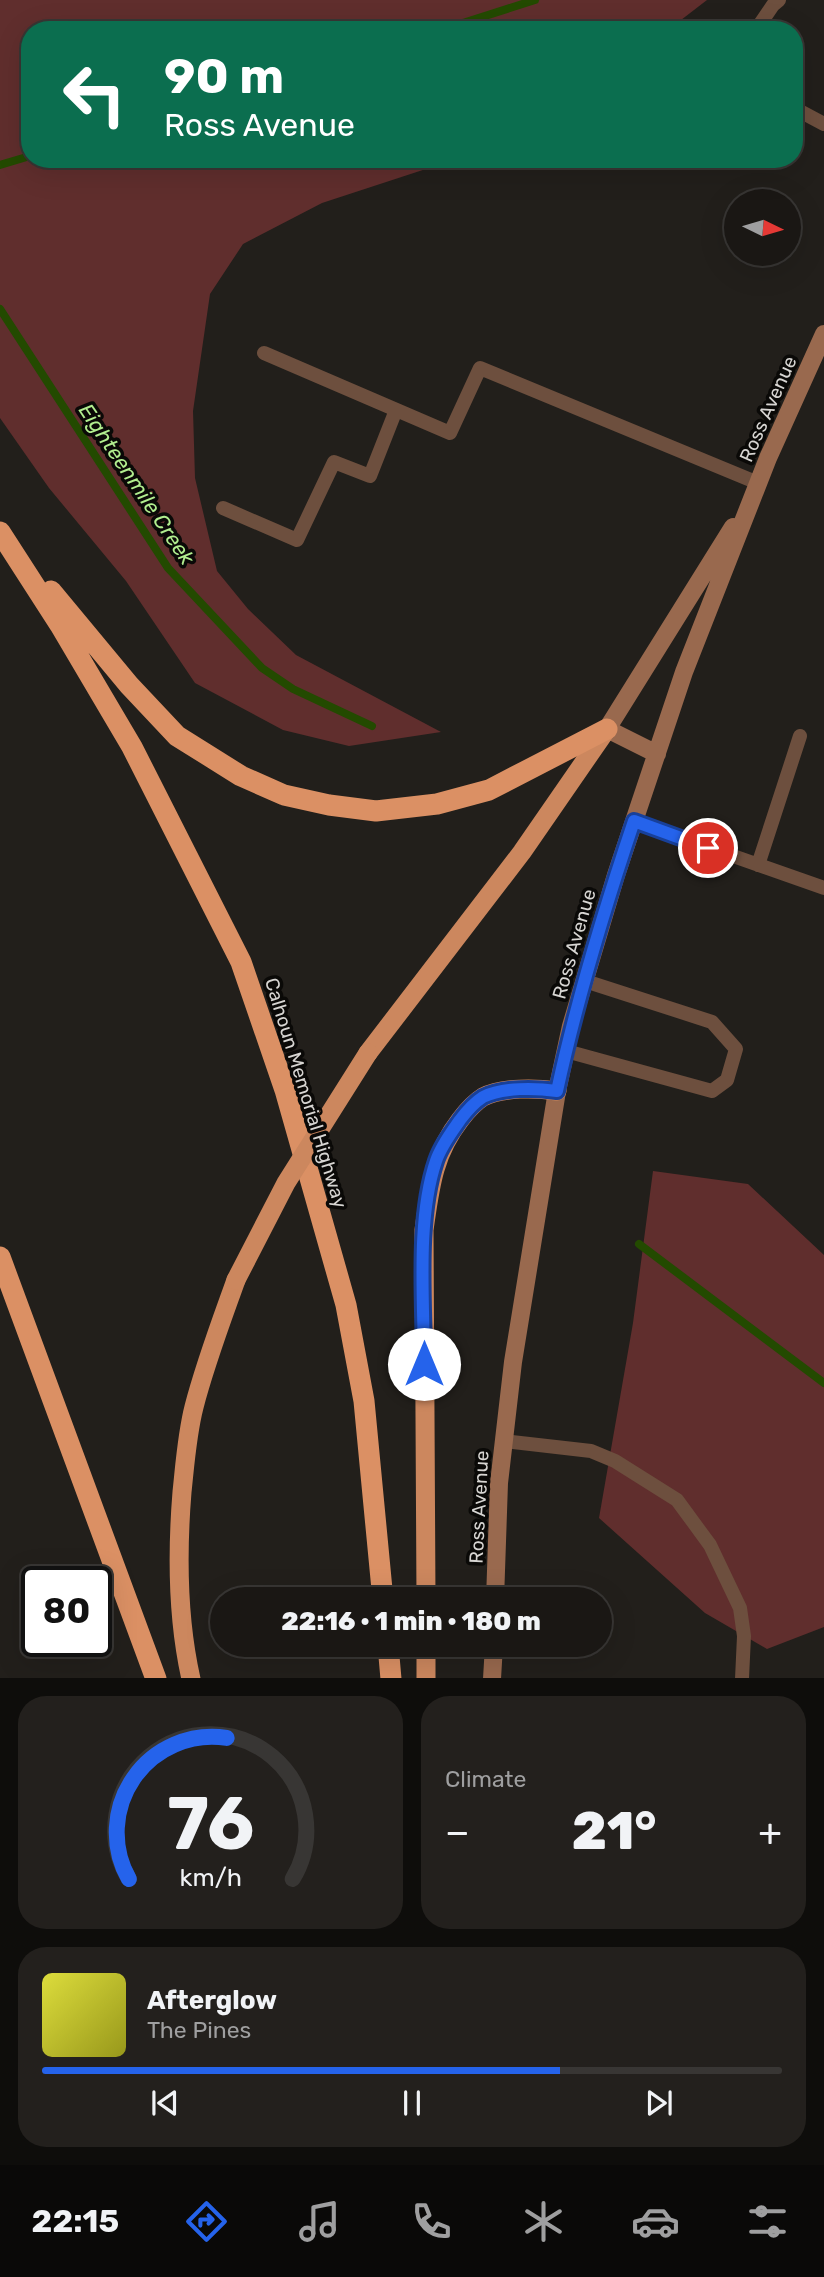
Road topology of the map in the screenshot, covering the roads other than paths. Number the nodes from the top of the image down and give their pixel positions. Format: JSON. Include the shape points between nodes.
{"nodes":[{"id":1,"x":779,"y":0,"type":"edge"},
{"id":2,"x":762,"y":21,"type":"edge"},
{"id":3,"x":803,"y":113,"type":"edge"},
{"id":4,"x":824,"y":124,"type":"edge"},
{"id":5,"x":824,"y":334,"type":"edge"},
{"id":6,"x":264,"y":353,"type":"dead end"},
{"id":7,"x":396,"y":410,"type":"junction"},
{"id":8,"x":756,"y":489,"type":"junction"},
{"id":9,"x":223,"y":508,"type":"dead end"},
{"id":10,"x":0,"y":530,"type":"edge"},
{"id":11,"x":607,"y":729,"type":"junction"},
{"id":12,"x":800,"y":736,"type":"dead end"},
{"id":13,"x":657,"y":754,"type":"junction"},
{"id":14,"x":634,"y":821,"type":"junction"},
{"id":15,"x":758,"y":865,"type":"junction"},
{"id":16,"x":824,"y":888,"type":"edge"},
{"id":17,"x":585,"y":981,"type":"junction"},
{"id":18,"x":566,"y":1051,"type":"junction"},
{"id":19,"x":557,"y":1091,"type":"junction"},
{"id":20,"x":0,"y":1257,"type":"edge"},
{"id":21,"x":504,"y":1441,"type":"junction"},
{"id":22,"x":382,"y":1587,"type":"edge"},
{"id":23,"x":426,"y":1587,"type":"edge"},
{"id":24,"x":495,"y":1587,"type":"edge"},
{"id":25,"x":389,"y":1657,"type":"edge"},
{"id":26,"x":426,"y":1657,"type":"edge"},
{"id":27,"x":493,"y":1657,"type":"edge"},
{"id":28,"x":156,"y":1678,"type":"edge"},
{"id":29,"x":191,"y":1678,"type":"edge"},
{"id":30,"x":391,"y":1678,"type":"edge"},
{"id":31,"x":426,"y":1678,"type":"edge"},
{"id":32,"x":492,"y":1678,"type":"edge"},
{"id":33,"x":742,"y":1678,"type":"edge"}],
"edges":[{"from":1,"to":2,"type":"lane"},
{"from":3,"to":4,"type":"lane"},
{"from":5,"to":8,"type":"main road","name":"Ross Avenue"},
{"from":6,"to":7,"type":"lane"},
{"from":7,"to":8,"type":"lane","via":[[450,433],[480,368]]},
{"from":7,"to":9,"type":"lane","via":[[370,476],[334,462],[297,540]]},
{"from":8,"to":11,"type":"main road"},
{"from":8,"to":13,"type":"main road","name":"Ross Avenue"},
{"from":10,"to":11,"type":"highway","via":[[177,736],[241,776],[284,795],[376,811],[437,804],[489,790]]},
{"from":10,"to":22,"type":"highway","name":"Calhoun Memorial Highway","via":[[132,747],[241,962],[285,1090],[346,1305],[364,1401]]},
{"from":11,"to":13,"type":"main road"},
{"from":11,"to":29,"type":"highway","bridge":true,"via":[[522,852],[368,1053],[286,1183],[236,1280],[193,1410],[184,1468],[178,1582]]},
{"from":12,"to":15,"type":"lane"},
{"from":13,"to":14,"type":"main road","name":"Ross Avenue"},
{"from":14,"to":15,"type":"lane"},
{"from":14,"to":17,"type":"main road","name":"Ross Avenue"},
{"from":15,"to":16,"type":"lane"},
{"from":17,"to":18,"type":"main road","name":"Ross Avenue"},
{"from":17,"to":18,"type":"lane","via":[[712,1022],[736,1049],[727,1080],[712,1091]]},
{"from":18,"to":19,"type":"main road","name":"Ross Avenue"},
{"from":19,"to":21,"type":"main road","name":"Ross Avenue"},
{"from":19,"to":23,"type":"highway","via":[[528,1087],[484,1097],[448,1136],[436,1161],[424,1230]]},
{"from":20,"to":28,"type":"highway"},
{"from":21,"to":24,"type":"main road","name":"Ross Avenue"},
{"from":21,"to":33,"type":"lane","via":[[591,1451],[677,1500],[710,1545],[740,1608]]},
{"from":25,"to":30,"type":"highway"},
{"from":26,"to":31,"type":"highway"},
{"from":27,"to":32,"type":"main road"}]}
